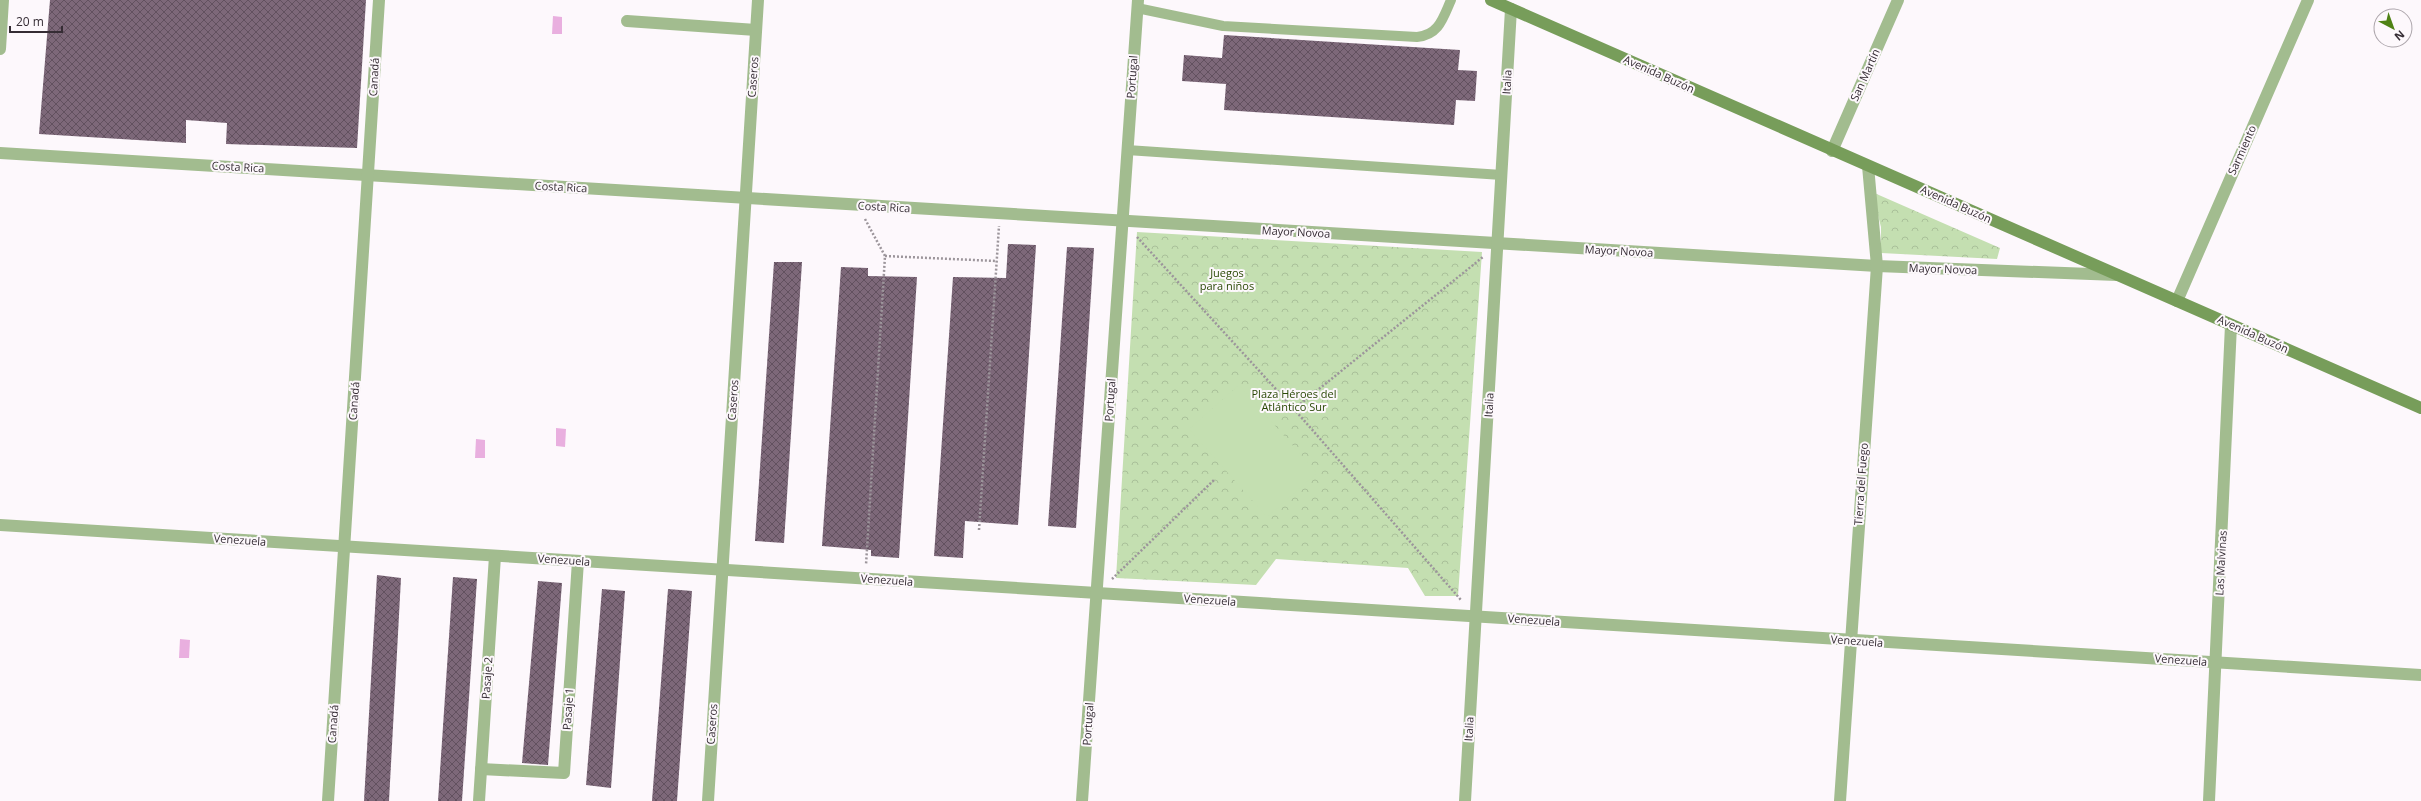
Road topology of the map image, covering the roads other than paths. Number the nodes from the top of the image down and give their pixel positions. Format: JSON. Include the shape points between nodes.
{"nodes":[{"id":1,"x":3,"y":0,"type":"edge"},
{"id":2,"x":379,"y":0,"type":"edge"},
{"id":3,"x":758,"y":0,"type":"edge"},
{"id":4,"x":1451,"y":0,"type":"edge"},
{"id":5,"x":1898,"y":0,"type":"edge"},
{"id":6,"x":2308,"y":0,"type":"edge"},
{"id":7,"x":1496,"y":1,"type":"edge"},
{"id":8,"x":1138,"y":4,"type":"edge"},
{"id":9,"x":1511,"y":9,"type":"junction"},
{"id":10,"x":627,"y":21,"type":"dead end"},
{"id":11,"x":756,"y":30,"type":"junction"},
{"id":12,"x":0,"y":49,"type":"edge"},
{"id":13,"x":1127,"y":150,"type":"junction"},
{"id":14,"x":1832,"y":151,"type":"junction"},
{"id":15,"x":0,"y":153,"type":"edge"},
{"id":16,"x":1868,"y":166,"type":"junction"},
{"id":17,"x":368,"y":175,"type":"junction"},
{"id":18,"x":1502,"y":175,"type":"junction"},
{"id":19,"x":745,"y":198,"type":"junction"},
{"id":20,"x":1122,"y":221,"type":"junction"},
{"id":21,"x":1499,"y":244,"type":"junction"},
{"id":22,"x":1877,"y":266,"type":"junction"},
{"id":23,"x":2117,"y":275,"type":"junction"},
{"id":24,"x":2177,"y":301,"type":"junction"},
{"id":25,"x":2231,"y":325,"type":"junction"},
{"id":26,"x":2421,"y":408,"type":"edge"},
{"id":27,"x":0,"y":525,"type":"edge"},
{"id":28,"x":344,"y":546,"type":"junction"},
{"id":29,"x":495,"y":556,"type":"junction"},
{"id":30,"x":578,"y":561,"type":"junction"},
{"id":31,"x":722,"y":570,"type":"junction"},
{"id":32,"x":1097,"y":593,"type":"junction"},
{"id":33,"x":1476,"y":617,"type":"junction"},
{"id":34,"x":1850,"y":640,"type":"junction"},
{"id":35,"x":2216,"y":663,"type":"junction"},
{"id":36,"x":2421,"y":675,"type":"edge"},
{"id":37,"x":481,"y":769,"type":"junction"},
{"id":38,"x":328,"y":801,"type":"edge"},
{"id":39,"x":479,"y":801,"type":"edge"},
{"id":40,"x":708,"y":801,"type":"edge"},
{"id":41,"x":1082,"y":801,"type":"edge"},
{"id":42,"x":1465,"y":801,"type":"edge"},
{"id":43,"x":1840,"y":801,"type":"edge"},
{"id":44,"x":2209,"y":801,"type":"edge"}],
"edges":[{"from":1,"to":12,"type":"street"},
{"from":2,"to":17,"type":"street","name":"Canadá"},
{"from":3,"to":11,"type":"street","name":"Caseros"},
{"from":4,"to":8,"type":"lane","via":[[1439,28],[1428,36],[1417,37],[1223,26]]},
{"from":5,"to":14,"type":"street","name":"San Martín"},
{"from":6,"to":24,"type":"street","name":"Sarmiento"},
{"from":7,"to":9,"type":"main road","name":"Avenida Buzón"},
{"from":8,"to":13,"type":"street","name":"Portugal"},
{"from":9,"to":14,"type":"main road","name":"Avenida Buzón"},
{"from":9,"to":18,"type":"street","name":"Italia"},
{"from":10,"to":11,"type":"street"},
{"from":11,"to":19,"type":"street","name":"Caseros"},
{"from":13,"to":18,"type":"lane"},
{"from":13,"to":20,"type":"street","name":"Portugal"},
{"from":14,"to":16,"type":"main road","name":"Avenida Buzón"},
{"from":15,"to":17,"type":"street","name":"Costa Rica"},
{"from":16,"to":22,"type":"street","name":"Tierra del Fuego"},
{"from":16,"to":23,"type":"main road","name":"Avenida Buzón"},
{"from":17,"to":19,"type":"street","name":"Costa Rica"},
{"from":17,"to":28,"type":"street","name":"Canadá"},
{"from":18,"to":21,"type":"street","name":"Italia"},
{"from":19,"to":20,"type":"street","name":"Costa Rica"},
{"from":19,"to":31,"type":"street","name":"Caseros"},
{"from":20,"to":21,"type":"street","name":"Mayor Novoa"},
{"from":20,"to":32,"type":"street","name":"Portugal"},
{"from":21,"to":22,"type":"street","name":"Mayor Novoa"},
{"from":21,"to":33,"type":"street","name":"Italia"},
{"from":22,"to":23,"type":"street","name":"Mayor Novoa"},
{"from":22,"to":34,"type":"street","name":"Tierra del Fuego"},
{"from":23,"to":24,"type":"main road","name":"Avenida Buzón"},
{"from":24,"to":25,"type":"main road","name":"Avenida Buzón"},
{"from":25,"to":26,"type":"main road","name":"Avenida Buzón"},
{"from":25,"to":35,"type":"street","name":"Las Malvinas"},
{"from":27,"to":28,"type":"street","name":"Venezuela"},
{"from":28,"to":29,"type":"street","name":"Venezuela"},
{"from":28,"to":38,"type":"street","name":"Canadá"},
{"from":29,"to":30,"type":"street","name":"Venezuela"},
{"from":29,"to":37,"type":"street","name":"Pasaje 2"},
{"from":30,"to":31,"type":"street","name":"Venezuela"},
{"from":30,"to":37,"type":"street","name":"Pasaje 1","via":[[564,774]]},
{"from":31,"to":32,"type":"street","name":"Venezuela"},
{"from":31,"to":40,"type":"street","name":"Caseros"},
{"from":32,"to":33,"type":"street","name":"Venezuela"},
{"from":32,"to":41,"type":"street","name":"Portugal"},
{"from":33,"to":34,"type":"street","name":"Venezuela"},
{"from":33,"to":42,"type":"street","name":"Italia"},
{"from":34,"to":35,"type":"street","name":"Venezuela"},
{"from":34,"to":43,"type":"street","name":"Tierra del Fuego"},
{"from":35,"to":36,"type":"street","name":"Venezuela"},
{"from":35,"to":44,"type":"street","name":"Las Malvinas"},
{"from":37,"to":39,"type":"street","name":"Pasaje 2"}]}
